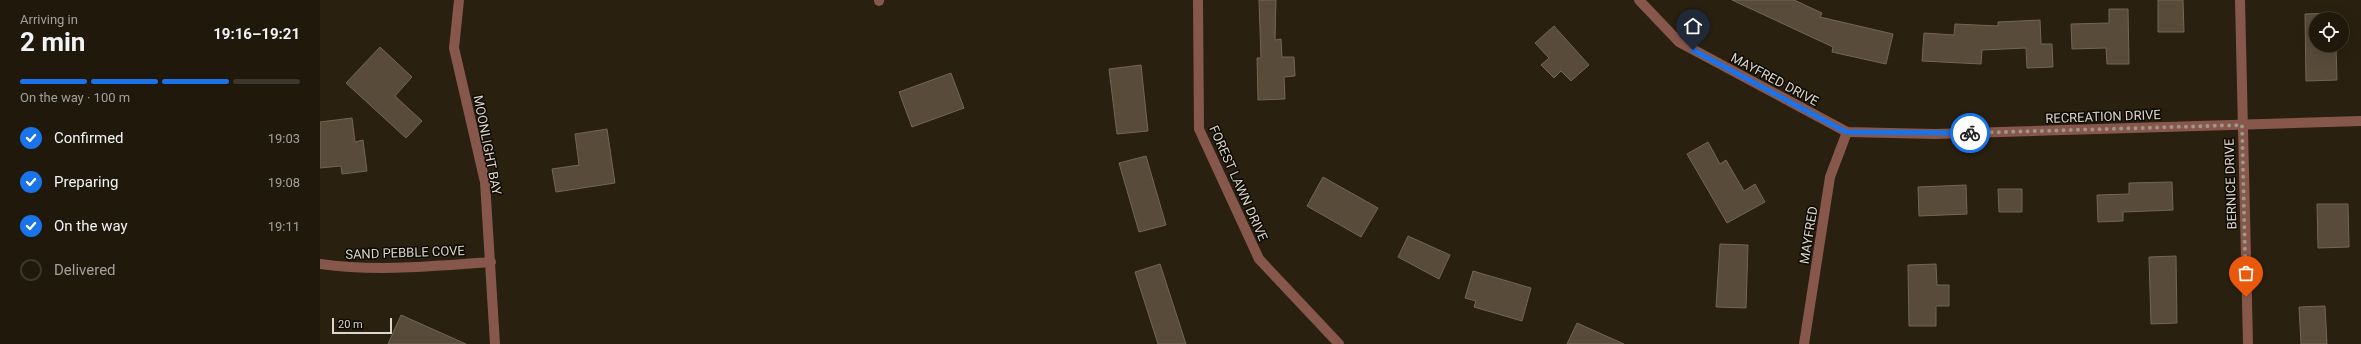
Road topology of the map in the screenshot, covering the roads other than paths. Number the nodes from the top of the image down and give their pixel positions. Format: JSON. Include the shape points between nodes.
{"nodes":[{"id":1,"x":458,"y":0,"type":"edge"},
{"id":2,"x":1198,"y":0,"type":"edge"},
{"id":3,"x":1639,"y":0,"type":"edge"},
{"id":4,"x":2240,"y":0,"type":"edge"},
{"id":5,"x":2361,"y":122,"type":"edge"},
{"id":6,"x":2242,"y":125,"type":"junction"},
{"id":7,"x":1846,"y":132,"type":"junction"},
{"id":8,"x":491,"y":262,"type":"junction"},
{"id":9,"x":320,"y":264,"type":"edge"},
{"id":10,"x":495,"y":344,"type":"edge"},
{"id":11,"x":1339,"y":344,"type":"edge"},
{"id":12,"x":1804,"y":344,"type":"edge"},
{"id":13,"x":2248,"y":344,"type":"edge"}],
"edges":[{"from":1,"to":8,"type":"street","name":"MOONLIGHT BAY","via":[[454,48],[485,182]]},
{"from":2,"to":11,"type":"street","name":"FOREST LAWN DRIVE","via":[[1199,129],[1259,259]]},
{"from":3,"to":7,"type":"street","name":"MAYFRED DRIVE","via":[[1679,42]]},
{"from":4,"to":6,"type":"street","name":"BERNICE DRIVE"},
{"from":5,"to":6,"type":"street","name":"RECREATION DRIVE"},
{"from":6,"to":7,"type":"street","name":"RECREATION DRIVE","via":[[1934,134]]},
{"from":6,"to":13,"type":"street","name":"BERNICE DRIVE"},
{"from":7,"to":12,"type":"street","name":"MAYFRED","via":[[1830,177]]},
{"from":8,"to":9,"type":"street","name":"SAND PEBBLE COVE","via":[[387,268]]},
{"from":8,"to":10,"type":"street","name":"MOONLIGHT BAY"}]}
